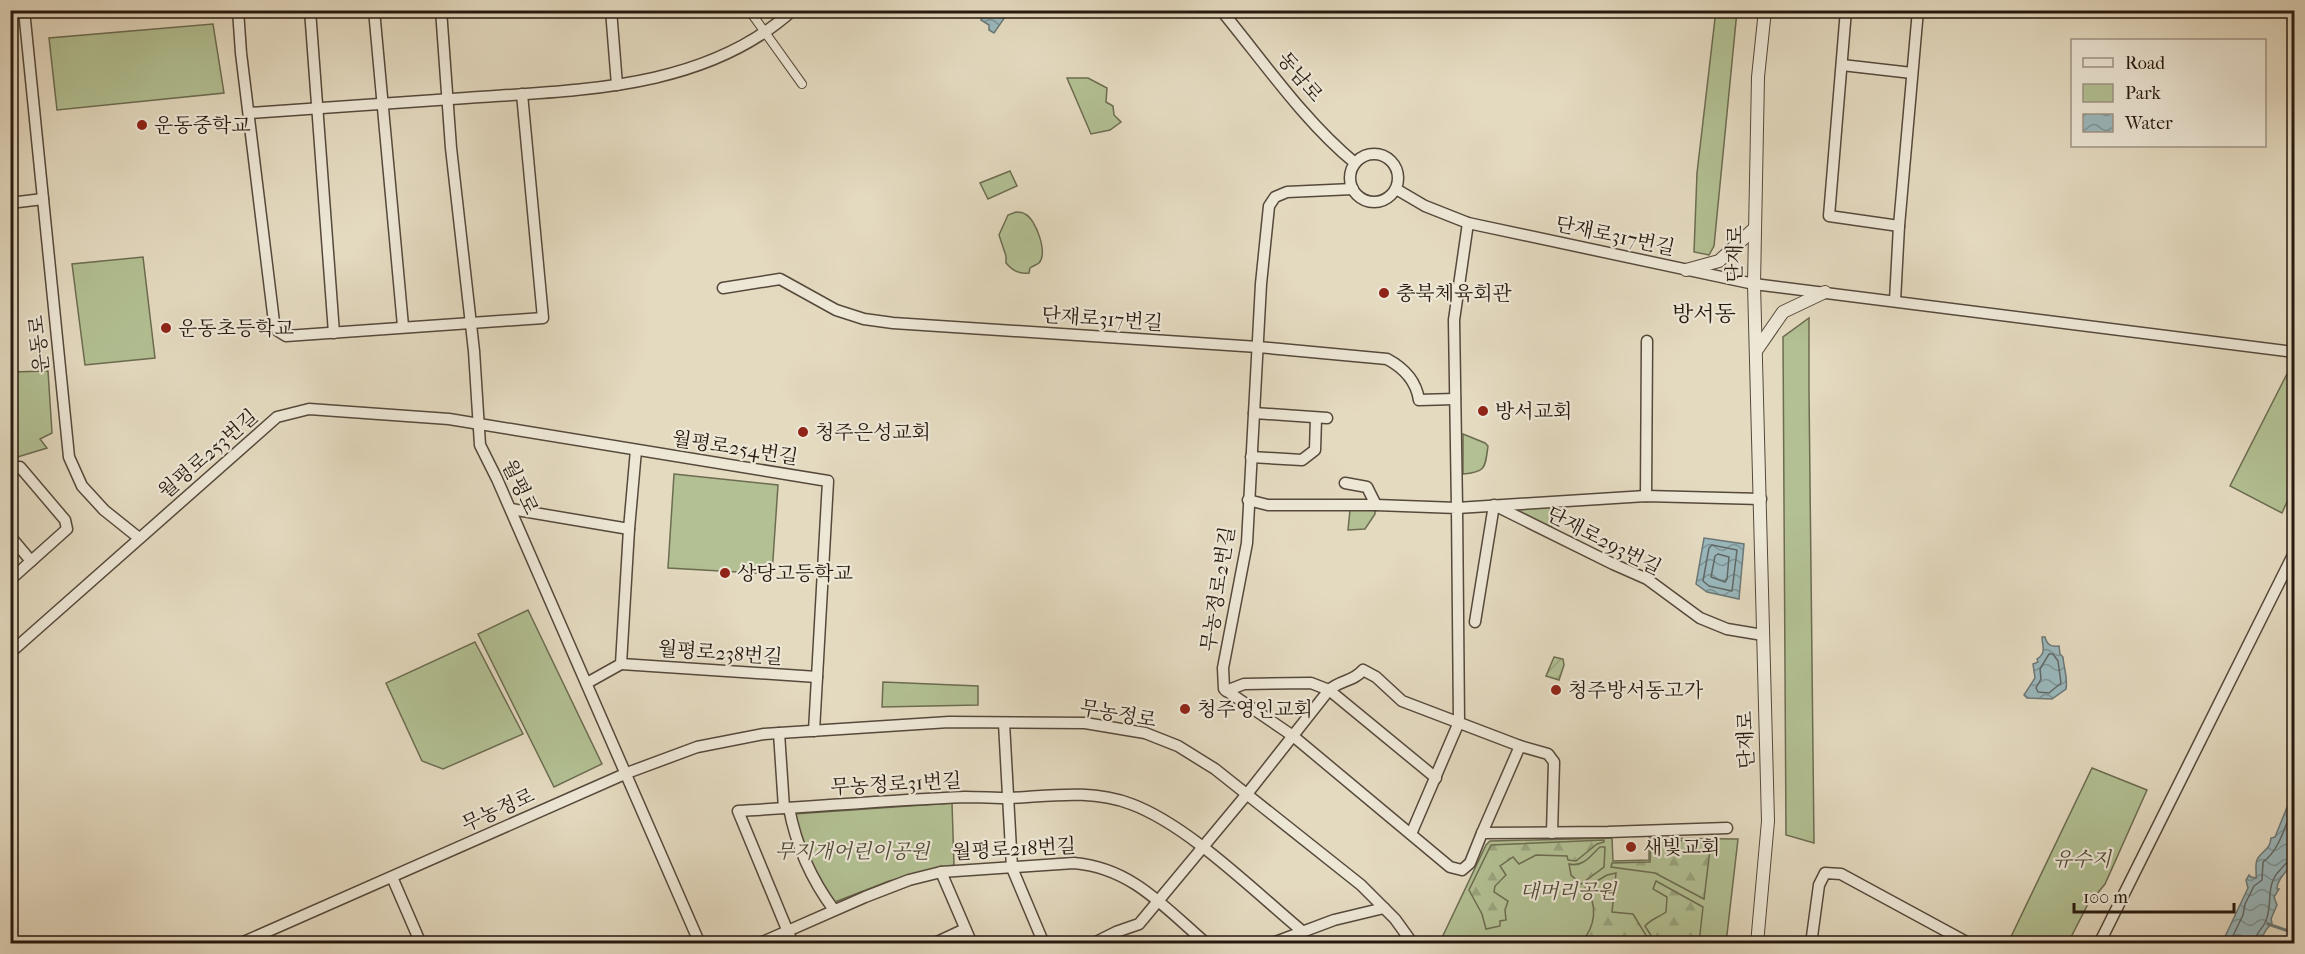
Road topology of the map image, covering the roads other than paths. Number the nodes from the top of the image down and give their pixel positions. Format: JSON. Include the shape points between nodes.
{"nodes":[{"id":1,"x":24,"y":10,"type":"edge"},
{"id":2,"x":238,"y":10,"type":"edge"},
{"id":3,"x":310,"y":10,"type":"edge"},
{"id":4,"x":374,"y":10,"type":"edge"},
{"id":5,"x":441,"y":10,"type":"edge"},
{"id":6,"x":610,"y":10,"type":"edge"},
{"id":7,"x":748,"y":10,"type":"edge"},
{"id":8,"x":793,"y":10,"type":"edge"},
{"id":9,"x":1221,"y":10,"type":"edge"},
{"id":10,"x":1765,"y":10,"type":"edge"},
{"id":11,"x":1846,"y":10,"type":"edge"},
{"id":12,"x":1918,"y":10,"type":"edge"},
{"id":13,"x":764,"y":33,"type":"junction"},
{"id":14,"x":1842,"y":65,"type":"junction"},
{"id":15,"x":1912,"y":73,"type":"junction"},
{"id":16,"x":802,"y":84,"type":"dead end"},
{"id":17,"x":617,"y":85,"type":"junction"},
{"id":18,"x":522,"y":94,"type":"junction"},
{"id":19,"x":448,"y":99,"type":"junction"},
{"id":20,"x":382,"y":104,"type":"junction"},
{"id":21,"x":317,"y":108,"type":"junction"},
{"id":22,"x":249,"y":113,"type":"junction"},
{"id":23,"x":1355,"y":163,"type":"junction"},
{"id":24,"x":1353,"y":189,"type":"junction"},
{"id":25,"x":1396,"y":189,"type":"junction"},
{"id":26,"x":42,"y":199,"type":"junction"},
{"id":27,"x":10,"y":203,"type":"edge"},
{"id":28,"x":1468,"y":223,"type":"junction"},
{"id":29,"x":1899,"y":226,"type":"junction"},
{"id":30,"x":1755,"y":228,"type":"junction"},
{"id":31,"x":1686,"y":270,"type":"junction"},
{"id":32,"x":1754,"y":284,"type":"junction"},
{"id":33,"x":723,"y":288,"type":"dead end"},
{"id":34,"x":1825,"y":292,"type":"junction"},
{"id":35,"x":1895,"y":301,"type":"junction"},
{"id":36,"x":471,"y":322,"type":"junction"},
{"id":37,"x":403,"y":327,"type":"junction"},
{"id":38,"x":334,"y":333,"type":"junction"},
{"id":39,"x":1647,"y":341,"type":"dead end"},
{"id":40,"x":1257,"y":347,"type":"junction"},
{"id":41,"x":1756,"y":351,"type":"junction"},
{"id":42,"x":2295,"y":352,"type":"edge"},
{"id":43,"x":1455,"y":399,"type":"junction"},
{"id":44,"x":1254,"y":413,"type":"junction"},
{"id":45,"x":478,"y":425,"type":"junction"},
{"id":46,"x":636,"y":450,"type":"junction"},
{"id":47,"x":1251,"y":457,"type":"junction"},
{"id":48,"x":10,"y":467,"type":"edge"},
{"id":49,"x":1345,"y":483,"type":"dead end"},
{"id":50,"x":1646,"y":496,"type":"junction"},
{"id":51,"x":1761,"y":499,"type":"junction"},
{"id":52,"x":1248,"y":500,"type":"junction"},
{"id":53,"x":1376,"y":505,"type":"junction"},
{"id":54,"x":1494,"y":505,"type":"junction"},
{"id":55,"x":1457,"y":508,"type":"junction"},
{"id":56,"x":511,"y":509,"type":"junction"},
{"id":57,"x":629,"y":529,"type":"junction"},
{"id":58,"x":10,"y":536,"type":"edge"},
{"id":59,"x":140,"y":538,"type":"junction"},
{"id":60,"x":2295,"y":553,"type":"edge"},
{"id":61,"x":31,"y":561,"type":"junction"},
{"id":62,"x":10,"y":580,"type":"edge"},
{"id":63,"x":1475,"y":622,"type":"dead end"},
{"id":64,"x":1763,"y":635,"type":"junction"},
{"id":65,"x":10,"y":653,"type":"edge"},
{"id":66,"x":621,"y":664,"type":"junction"},
{"id":67,"x":817,"y":677,"type":"junction"},
{"id":68,"x":587,"y":683,"type":"junction"},
{"id":69,"x":1329,"y":690,"type":"junction"},
{"id":70,"x":1226,"y":691,"type":"junction"},
{"id":71,"x":1460,"y":722,"type":"junction"},
{"id":72,"x":1004,"y":723,"type":"junction"},
{"id":73,"x":814,"y":731,"type":"junction"},
{"id":74,"x":779,"y":733,"type":"junction"},
{"id":75,"x":1293,"y":736,"type":"junction"},
{"id":76,"x":1520,"y":746,"type":"junction"},
{"id":77,"x":627,"y":773,"type":"junction"},
{"id":78,"x":1436,"y":778,"type":"junction"},
{"id":79,"x":1247,"y":794,"type":"junction"},
{"id":80,"x":1009,"y":798,"type":"junction"},
{"id":81,"x":787,"y":808,"type":"junction"},
{"id":82,"x":1727,"y":828,"type":"dead end"},
{"id":83,"x":1482,"y":833,"type":"junction"},
{"id":84,"x":1552,"y":833,"type":"junction"},
{"id":85,"x":1411,"y":834,"type":"junction"},
{"id":86,"x":1203,"y":848,"type":"junction"},
{"id":87,"x":1012,"y":868,"type":"junction"},
{"id":88,"x":941,"y":872,"type":"junction"},
{"id":89,"x":392,"y":877,"type":"junction"},
{"id":90,"x":1158,"y":902,"type":"junction"},
{"id":91,"x":1384,"y":908,"type":"junction"},
{"id":92,"x":834,"y":910,"type":"junction"},
{"id":93,"x":965,"y":929,"type":"junction"},
{"id":94,"x":788,"y":930,"type":"junction"},
{"id":95,"x":1302,"y":931,"type":"junction"},
{"id":96,"x":1403,"y":938,"type":"edge"},
{"id":97,"x":1950,"y":939,"type":"edge"},
{"id":98,"x":239,"y":944,"type":"edge"},
{"id":99,"x":421,"y":944,"type":"edge"},
{"id":100,"x":700,"y":944,"type":"edge"},
{"id":101,"x":758,"y":944,"type":"edge"},
{"id":102,"x":793,"y":944,"type":"edge"},
{"id":103,"x":933,"y":944,"type":"edge"},
{"id":104,"x":972,"y":944,"type":"edge"},
{"id":105,"x":1044,"y":944,"type":"edge"},
{"id":106,"x":1092,"y":944,"type":"edge"},
{"id":107,"x":1207,"y":944,"type":"edge"},
{"id":108,"x":1270,"y":944,"type":"edge"},
{"id":109,"x":1413,"y":944,"type":"edge"},
{"id":110,"x":1757,"y":944,"type":"edge"},
{"id":111,"x":1811,"y":944,"type":"edge"},
{"id":112,"x":1970,"y":944,"type":"edge"},
{"id":113,"x":2099,"y":944,"type":"edge"}],
"edges":[{"from":1,"to":26,"type":"street","name":"운동로"},
{"from":2,"to":22,"type":"street"},
{"from":3,"to":21,"type":"street"},
{"from":4,"to":20,"type":"street"},
{"from":5,"to":19,"type":"street","name":"월평로"},
{"from":6,"to":17,"type":"street"},
{"from":7,"to":13,"type":"street"},
{"from":8,"to":13,"type":"street"},
{"from":9,"to":23,"type":"street","name":"동남로","via":[[1309,117]]},
{"from":10,"to":30,"type":"street","name":"단재로","via":[[1758,77]]},
{"from":11,"to":14,"type":"street"},
{"from":12,"to":15,"type":"street"},
{"from":13,"to":16,"type":"street"},
{"from":13,"to":17,"type":"street","via":[[717,59],[682,72]]},
{"from":14,"to":15,"type":"street"},
{"from":14,"to":29,"type":"street","via":[[1829,216]]},
{"from":15,"to":29,"type":"street"},
{"from":17,"to":18,"type":"street"},
{"from":18,"to":19,"type":"street"},
{"from":18,"to":36,"type":"street","via":[[543,318]]},
{"from":19,"to":20,"type":"street"},
{"from":19,"to":36,"type":"street","name":"월평로"},
{"from":20,"to":21,"type":"street"},
{"from":20,"to":37,"type":"street"},
{"from":21,"to":22,"type":"street"},
{"from":21,"to":38,"type":"street"},
{"from":22,"to":38,"type":"street","via":[[274,322],[286,336]]},
{"from":23,"to":24,"type":"street","via":[[1350,174]]},
{"from":23,"to":25,"type":"street","via":[[1372,153],[1388,157],[1398,170]]},
{"from":24,"to":25,"type":"street","via":[[1372,202],[1387,199]]},
{"from":24,"to":40,"type":"street","via":[[1287,192],[1275,197],[1269,206]]},
{"from":25,"to":28,"type":"street","name":"단재로317번길"},
{"from":26,"to":27,"type":"street"},
{"from":26,"to":59,"type":"street","name":"운동로","via":[[69,457],[82,486],[104,510]]},
{"from":28,"to":31,"type":"street","name":"단재로317번길"},
{"from":28,"to":43,"type":"street","via":[[1454,320]]},
{"from":29,"to":35,"type":"street"},
{"from":30,"to":31,"type":"street","via":[[1719,261]]},
{"from":30,"to":32,"type":"street","name":"단재로"},
{"from":31,"to":32,"type":"street","name":"단재로317번길"},
{"from":32,"to":34,"type":"street","name":"단재로317번길"},
{"from":32,"to":41,"type":"street","name":"단재로"},
{"from":33,"to":40,"type":"street","name":"단재로317번길","via":[[780,279],[836,310],[894,323]]},
{"from":34,"to":35,"type":"street","name":"단재로317번길"},
{"from":34,"to":41,"type":"street","via":[[1784,312]]},
{"from":35,"to":42,"type":"street","name":"단재로317번길"},
{"from":36,"to":37,"type":"street"},
{"from":36,"to":45,"type":"street","name":"월평로"},
{"from":37,"to":38,"type":"street"},
{"from":39,"to":50,"type":"street"},
{"from":40,"to":43,"type":"street","name":"단재로317번길","via":[[1387,359],[1402,367],[1413,381],[1419,400]]},
{"from":40,"to":44,"type":"street","name":"무농정로2번길"},
{"from":41,"to":51,"type":"street","name":"단재로"},
{"from":43,"to":55,"type":"street"},
{"from":44,"to":47,"type":"street","name":"무농정로2번길"},
{"from":44,"to":47,"type":"street","via":[[1322,418],[1315,450],[1302,459]]},
{"from":45,"to":46,"type":"street","name":"월평로254번길"},
{"from":45,"to":56,"type":"street","name":"월평로","via":[[480,445]]},
{"from":45,"to":59,"type":"street","name":"월평로253번길","via":[[449,419],[309,409],[278,417]]},
{"from":46,"to":57,"type":"street"},
{"from":46,"to":67,"type":"street","name":"월평로254번길","via":[[828,482]]},
{"from":47,"to":52,"type":"street","name":"무농정로2번길"},
{"from":48,"to":61,"type":"street","via":[[20,467],[65,520],[67,529]]},
{"from":49,"to":53,"type":"street","via":[[1367,487]]},
{"from":50,"to":51,"type":"street"},
{"from":50,"to":54,"type":"street","name":"단재로293번길"},
{"from":51,"to":64,"type":"street","name":"단재로"},
{"from":52,"to":53,"type":"street","name":"단재로293번길","via":[[1268,505]]},
{"from":52,"to":70,"type":"street","name":"무농정로2번길","via":[[1247,543],[1223,668]]},
{"from":53,"to":55,"type":"street","name":"단재로293번길"},
{"from":54,"to":55,"type":"street","name":"단재로293번길"},
{"from":54,"to":63,"type":"street"},
{"from":54,"to":64,"type":"street","name":"단재로293번길","via":[[1647,579],[1700,618],[1727,629]]},
{"from":55,"to":71,"type":"street"},
{"from":56,"to":57,"type":"street"},
{"from":56,"to":68,"type":"street","name":"월평로"},
{"from":57,"to":66,"type":"street"},
{"from":58,"to":61,"type":"street"},
{"from":59,"to":65,"type":"street","name":"월평로253번길"},
{"from":60,"to":113,"type":"street"},
{"from":61,"to":62,"type":"street"},
{"from":64,"to":110,"type":"street","name":"단재로","via":[[1768,821]]},
{"from":66,"to":67,"type":"street","name":"월평로238번길"},
{"from":66,"to":68,"type":"street"},
{"from":67,"to":73,"type":"street"},
{"from":68,"to":77,"type":"street","name":"월평로"},
{"from":69,"to":70,"type":"street","via":[[1311,683],[1244,684]]},
{"from":69,"to":71,"type":"street","via":[[1364,670],[1402,700]]},
{"from":69,"to":75,"type":"street"},
{"from":69,"to":78,"type":"street"},
{"from":70,"to":75,"type":"street"},
{"from":71,"to":76,"type":"street"},
{"from":71,"to":78,"type":"street"},
{"from":72,"to":73,"type":"street","name":"무농정로","via":[[949,722]]},
{"from":72,"to":79,"type":"street","name":"무농정로","via":[[1085,723],[1145,733],[1178,746]]},
{"from":72,"to":80,"type":"street"},
{"from":73,"to":74,"type":"street","name":"무농정로"},
{"from":74,"to":77,"type":"street","name":"무농정로","via":[[697,747]]},
{"from":74,"to":81,"type":"street"},
{"from":75,"to":79,"type":"street"},
{"from":75,"to":85,"type":"street"},
{"from":76,"to":83,"type":"street"},
{"from":76,"to":84,"type":"street","via":[[1548,754],[1554,762]]},
{"from":77,"to":89,"type":"street","name":"무농정로"},
{"from":77,"to":100,"type":"street","name":"월평로"},
{"from":78,"to":85,"type":"street"},
{"from":79,"to":86,"type":"street"},
{"from":79,"to":91,"type":"street","name":"무농정로"},
{"from":80,"to":81,"type":"street","name":"무농정로31번길"},
{"from":80,"to":86,"type":"street","name":"무농정로31번길","via":[[1065,793],[1104,797],[1161,818]]},
{"from":80,"to":87,"type":"street"},
{"from":81,"to":92,"type":"street","via":[[805,862]]},
{"from":81,"to":94,"type":"street","name":"무농정로31번길","via":[[738,811]]},
{"from":82,"to":84,"type":"street"},
{"from":83,"to":84,"type":"street"},
{"from":83,"to":85,"type":"street","via":[[1470,863],[1461,870],[1450,867]]},
{"from":86,"to":90,"type":"street"},
{"from":86,"to":95,"type":"street","name":"무농정로31번길"},
{"from":87,"to":88,"type":"street","name":"월평로218번길"},
{"from":87,"to":90,"type":"street","name":"월평로218번길","via":[[1093,864],[1124,876]]},
{"from":87,"to":105,"type":"street"},
{"from":88,"to":92,"type":"street","name":"월평로218번길","via":[[909,880]]},
{"from":88,"to":93,"type":"street","name":"월평로218번길"},
{"from":89,"to":98,"type":"street","name":"무농정로"},
{"from":89,"to":99,"type":"street"},
{"from":90,"to":106,"type":"street","via":[[1139,924]]},
{"from":90,"to":107,"type":"street","name":"월평로218번길"},
{"from":91,"to":95,"type":"street"},
{"from":91,"to":96,"type":"street","name":"무농정로"},
{"from":92,"to":94,"type":"street","name":"월평로218번길"},
{"from":93,"to":103,"type":"street"},
{"from":93,"to":104,"type":"street","name":"월평로218번길"},
{"from":94,"to":101,"type":"street","name":"월평로218번길"},
{"from":94,"to":102,"type":"street"},
{"from":95,"to":108,"type":"street"},
{"from":96,"to":109,"type":"street","name":"무농정로"},
{"from":97,"to":111,"type":"street","via":[[1841,874],[1825,873],[1819,885]]},
{"from":97,"to":112,"type":"street"}]}
